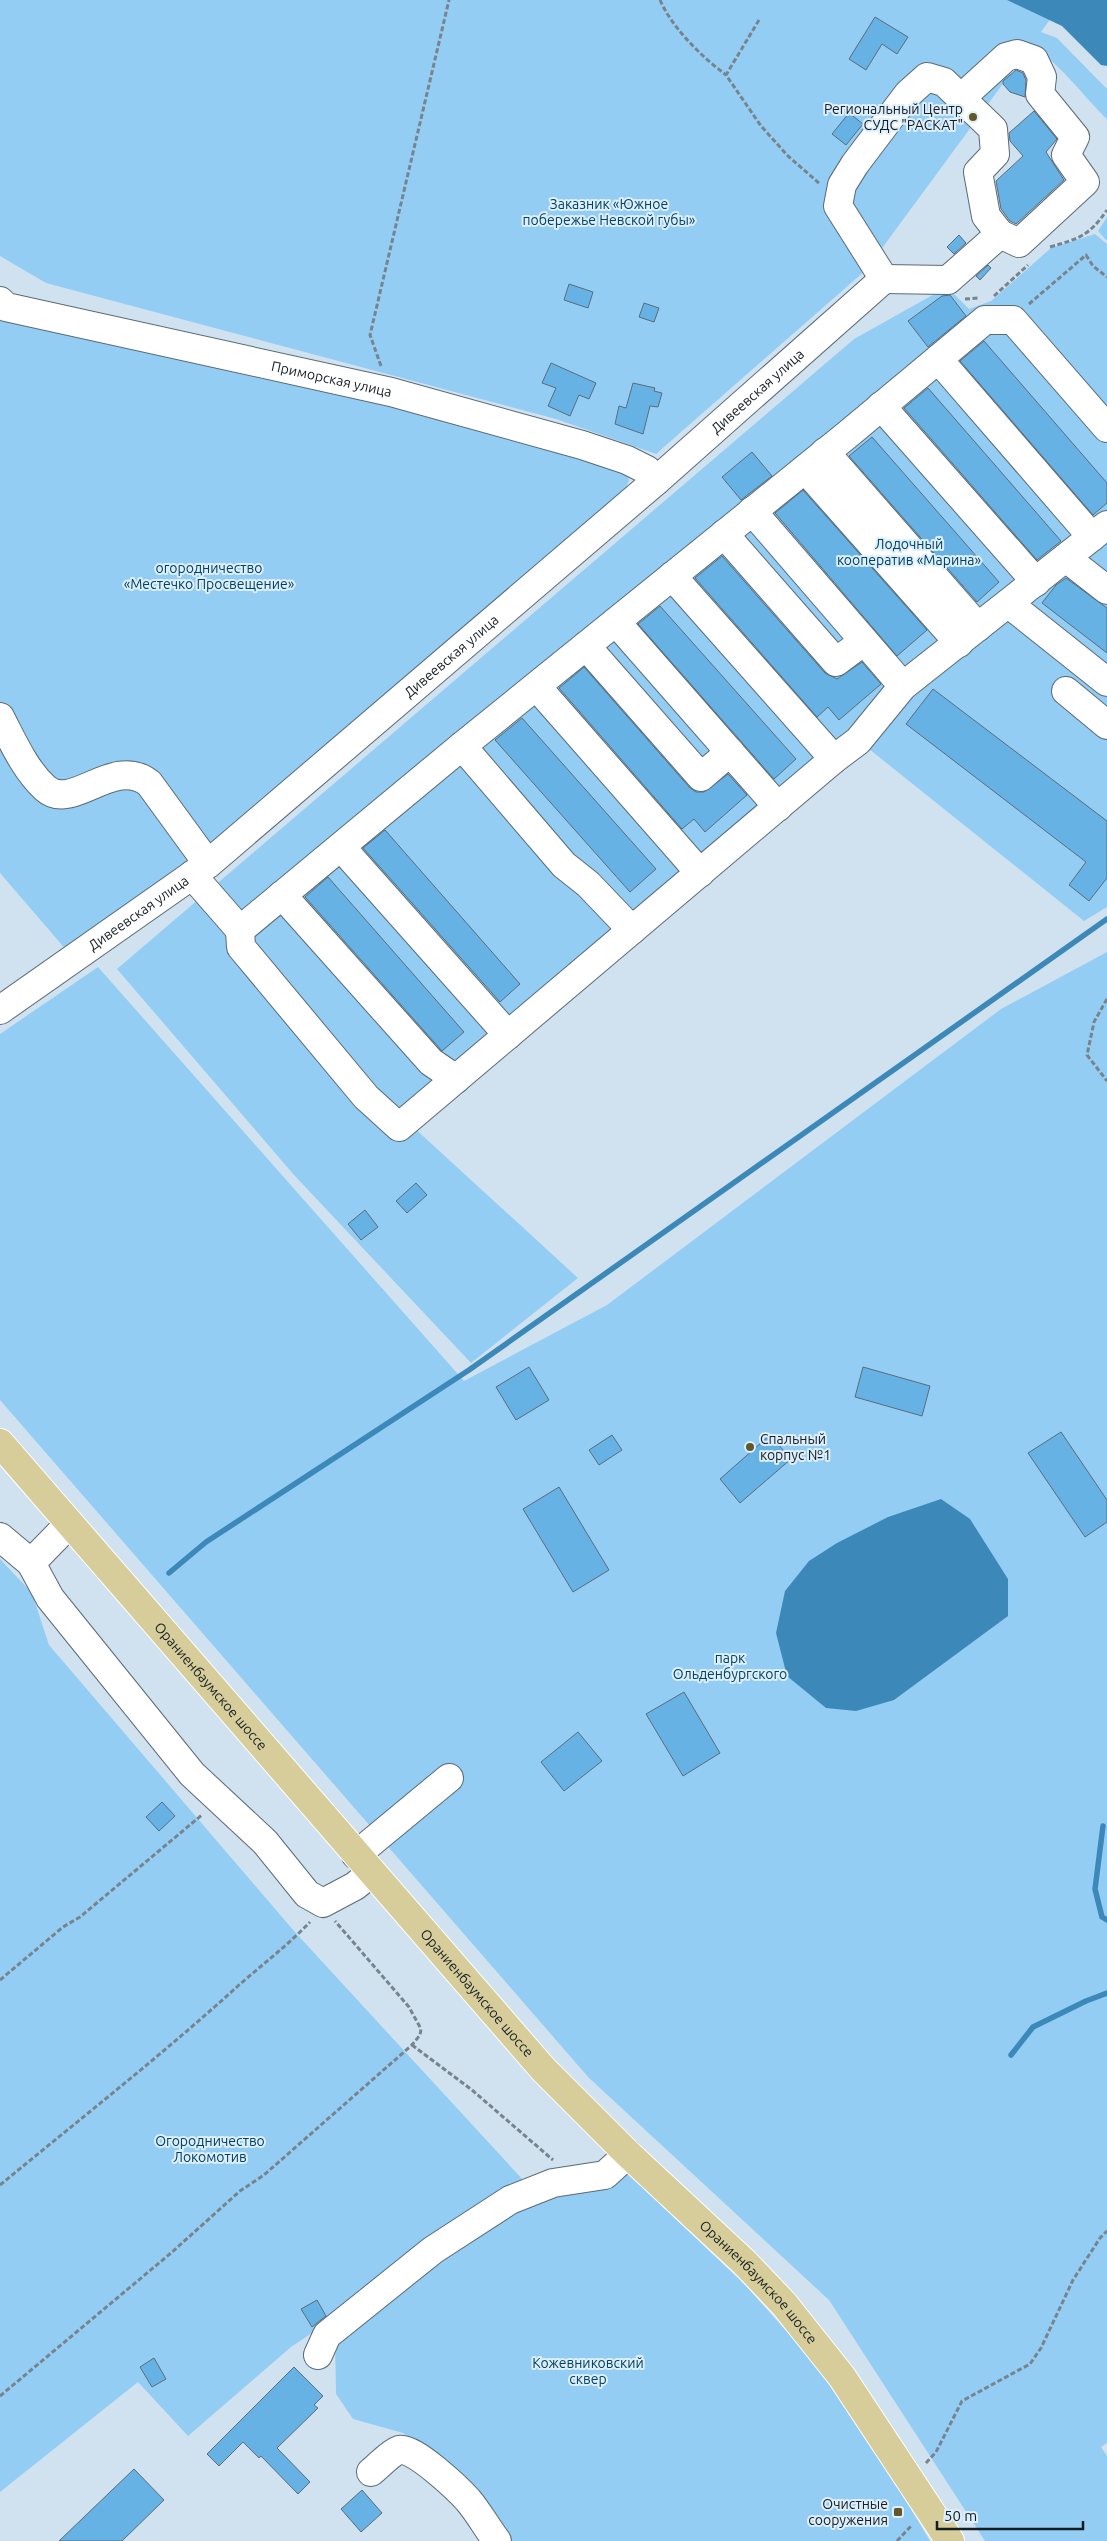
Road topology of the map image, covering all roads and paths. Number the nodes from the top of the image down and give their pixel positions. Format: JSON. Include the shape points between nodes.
{"nodes":[{"id":1,"x":449,"y":0,"type":"edge"},
{"id":2,"x":660,"y":0,"type":"edge"},
{"id":3,"x":760,"y":20,"type":"dead end"},
{"id":4,"x":726,"y":76,"type":"junction"},
{"id":5,"x":961,"y":98,"type":"junction"},
{"id":6,"x":822,"y":186,"type":"dead end"},
{"id":7,"x":1107,"y":210,"type":"edge"},
{"id":8,"x":1000,"y":234,"type":"junction"},
{"id":9,"x":1080,"y":238,"type":"dead end"},
{"id":10,"x":1107,"y":278,"type":"edge"},
{"id":11,"x":884,"y":279,"type":"junction"},
{"id":12,"x":1004,"y":287,"type":"dead end"},
{"id":13,"x":994,"y":296,"type":"dead end"},
{"id":14,"x":0,"y":301,"type":"edge"},
{"id":15,"x":1013,"y":320,"type":"junction"},
{"id":16,"x":938,"y":358,"type":"junction"},
{"id":17,"x":391,"y":392,"type":"junction"},
{"id":18,"x":882,"y":406,"type":"junction"},
{"id":19,"x":1107,"y":428,"type":"edge"},
{"id":20,"x":815,"y":460,"type":"junction"},
{"id":21,"x":656,"y":480,"type":"junction"},
{"id":22,"x":752,"y":511,"type":"junction"},
{"id":23,"x":1099,"y":531,"type":"edge"},
{"id":24,"x":724,"y":534,"type":"junction"},
{"id":25,"x":1066,"y":558,"type":"junction"},
{"id":26,"x":672,"y":576,"type":"junction"},
{"id":27,"x":1036,"y":582,"type":"junction"},
{"id":28,"x":1107,"y":590,"type":"edge"},
{"id":29,"x":1009,"y":604,"type":"junction"},
{"id":30,"x":616,"y":622,"type":"junction"},
{"id":31,"x":969,"y":635,"type":"junction"},
{"id":32,"x":864,"y":641,"type":"junction"},
{"id":33,"x":586,"y":646,"type":"junction"},
{"id":34,"x":1107,"y":682,"type":"edge"},
{"id":35,"x":903,"y":686,"type":"junction"},
{"id":36,"x":537,"y":687,"type":"junction"},
{"id":37,"x":1066,"y":691,"type":"dead end"},
{"id":38,"x":0,"y":717,"type":"edge"},
{"id":39,"x":1107,"y":725,"type":"edge"},
{"id":40,"x":462,"y":746,"type":"junction"},
{"id":41,"x":730,"y":752,"type":"junction"},
{"id":42,"x":834,"y":759,"type":"junction"},
{"id":43,"x":778,"y":806,"type":"junction"},
{"id":44,"x":342,"y":847,"type":"junction"},
{"id":45,"x":200,"y":870,"type":"junction"},
{"id":46,"x":700,"y":872,"type":"junction"},
{"id":47,"x":282,"y":896,"type":"junction"},
{"id":48,"x":240,"y":930,"type":"junction"},
{"id":49,"x":632,"y":930,"type":"junction"},
{"id":50,"x":1107,"y":1000,"type":"edge"},
{"id":51,"x":0,"y":1010,"type":"edge"},
{"id":52,"x":508,"y":1035,"type":"junction"},
{"id":53,"x":456,"y":1079,"type":"junction"},
{"id":54,"x":1107,"y":1081,"type":"edge"},
{"id":55,"x":0,"y":1444,"type":"edge"},
{"id":56,"x":69,"y":1524,"type":"junction"},
{"id":57,"x":0,"y":1537,"type":"edge"},
{"id":58,"x":31,"y":1563,"type":"junction"},
{"id":59,"x":450,"y":1778,"type":"dead end"},
{"id":60,"x":220,"y":1800,"type":"junction"},
{"id":61,"x":364,"y":1864,"type":"junction"},
{"id":62,"x":323,"y":1903,"type":"junction"},
{"id":63,"x":0,"y":1980,"type":"edge"},
{"id":64,"x":412,"y":2045,"type":"junction"},
{"id":65,"x":628,"y":2154,"type":"junction"},
{"id":66,"x":572,"y":2180,"type":"junction"},
{"id":67,"x":0,"y":2185,"type":"edge"},
{"id":68,"x":1107,"y":2231,"type":"edge"},
{"id":69,"x":318,"y":2355,"type":"dead end"},
{"id":70,"x":0,"y":2396,"type":"edge"},
{"id":71,"x":371,"y":2472,"type":"dead end"},
{"id":72,"x":908,"y":2477,"type":"junction"},
{"id":73,"x":912,"y":2525,"type":"dead end"},
{"id":74,"x":497,"y":2541,"type":"edge"},
{"id":75,"x":897,"y":2541,"type":"edge"},
{"id":76,"x":950,"y":2541,"type":"edge"}],
"edges":[{"from":1,"to":17,"type":"path","via":[[370,335]]},
{"from":2,"to":4,"type":"path","via":[[665,12],[705,59]]},
{"from":3,"to":4,"type":"path"},
{"from":4,"to":6,"type":"path","via":[[761,126]]},
{"from":5,"to":8,"type":"street","via":[[993,129],[995,154],[978,172],[986,216]]},
{"from":5,"to":8,"type":"street","via":[[1006,56],[1026,56],[1034,60],[1040,69],[1040,94],[1075,136],[1066,155],[1085,182],[1019,243]]},
{"from":5,"to":11,"type":"street","via":[[944,82],[927,77],[908,94],[842,185],[838,206]]},
{"from":7,"to":9,"type":"path","via":[[1095,227]]},
{"from":8,"to":11,"type":"street","via":[[948,280]]},
{"from":10,"to":15,"type":"path","via":[[1086,255]]},
{"from":11,"to":21,"type":"street","name":"Дивеевская улица"},
{"from":12,"to":13,"type":"path"},
{"from":14,"to":17,"type":"street","name":"Приморская улица","via":[[6,307]]},
{"from":15,"to":16,"type":"street","via":[[985,320]]},
{"from":15,"to":19,"type":"street"},
{"from":16,"to":18,"type":"street"},
{"from":16,"to":23,"type":"street"},
{"from":17,"to":21,"type":"street","name":"Приморская улица","via":[[582,445],[627,460],[647,470]]},
{"from":18,"to":20,"type":"street"},
{"from":18,"to":27,"type":"street"},
{"from":20,"to":22,"type":"street"},
{"from":20,"to":31,"type":"street"},
{"from":21,"to":45,"type":"street","name":"Дивеевская улица"},
{"from":22,"to":24,"type":"street"},
{"from":22,"to":32,"type":"street"},
{"from":23,"to":25,"type":"street"},
{"from":24,"to":26,"type":"street"},
{"from":24,"to":32,"type":"street","via":[[836,662]]},
{"from":25,"to":27,"type":"street"},
{"from":25,"to":28,"type":"street"},
{"from":26,"to":30,"type":"street"},
{"from":26,"to":42,"type":"street"},
{"from":27,"to":29,"type":"street"},
{"from":29,"to":31,"type":"street"},
{"from":29,"to":34,"type":"street"},
{"from":30,"to":33,"type":"street"},
{"from":30,"to":41,"type":"street"},
{"from":31,"to":35,"type":"street"},
{"from":32,"to":35,"type":"street"},
{"from":33,"to":36,"type":"street"},
{"from":33,"to":41,"type":"street","via":[[701,777]]},
{"from":35,"to":42,"type":"street","via":[[858,742]]},
{"from":36,"to":40,"type":"street"},
{"from":36,"to":46,"type":"street"},
{"from":37,"to":39,"type":"street"},
{"from":38,"to":45,"type":"street","via":[[13,745],[46,790],[60,794],[74,792],[118,775],[140,776],[149,783]]},
{"from":40,"to":44,"type":"street"},
{"from":40,"to":49,"type":"street","via":[[564,865],[588,884]]},
{"from":41,"to":43,"type":"street"},
{"from":42,"to":43,"type":"street"},
{"from":43,"to":46,"type":"street"},
{"from":44,"to":47,"type":"street"},
{"from":44,"to":52,"type":"street"},
{"from":45,"to":48,"type":"street"},
{"from":45,"to":51,"type":"street","name":"Дивеевская улица"},
{"from":46,"to":49,"type":"street"},
{"from":47,"to":48,"type":"street"},
{"from":47,"to":53,"type":"street","via":[[431,1062]]},
{"from":48,"to":53,"type":"street","via":[[241,947],[366,1098],[399,1127]]},
{"from":49,"to":52,"type":"street"},
{"from":50,"to":54,"type":"path","via":[[1094,1022],[1087,1055]]},
{"from":52,"to":53,"type":"street"},
{"from":55,"to":56,"type":"main road","name":"Ораниенбаумское шоссе"},
{"from":56,"to":58,"type":"street"},
{"from":56,"to":61,"type":"main road","name":"Ораниенбаумское шоссе"},
{"from":57,"to":58,"type":"street"},
{"from":58,"to":60,"type":"street","via":[[50,1598],[112,1678],[192,1774]]},
{"from":59,"to":61,"type":"street"},
{"from":60,"to":62,"type":"street","via":[[265,1842],[307,1894]]},
{"from":60,"to":63,"type":"path"},
{"from":61,"to":62,"type":"street","via":[[355,1886]]},
{"from":61,"to":65,"type":"main road","name":"Ораниенбаумское шоссе","via":[[543,2069]]},
{"from":62,"to":64,"type":"path","via":[[409,2007],[421,2029]]},
{"from":62,"to":67,"type":"path","via":[[315,1916],[275,1956],[196,2025]]},
{"from":64,"to":66,"type":"path","via":[[472,2090]]},
{"from":64,"to":70,"type":"path","via":[[264,2175],[240,2191]]},
{"from":65,"to":66,"type":"street","via":[[604,2175]]},
{"from":65,"to":72,"type":"main road","name":"Ораниенбаумское шоссе","via":[[745,2263],[784,2304],[842,2376]]},
{"from":66,"to":69,"type":"street","via":[[553,2183],[510,2200],[433,2250],[328,2335]]},
{"from":68,"to":72,"type":"path","via":[[1073,2280],[1041,2348],[1030,2364],[962,2401],[936,2452]]},
{"from":71,"to":74,"type":"street","via":[[399,2450],[416,2455],[468,2500]]},
{"from":72,"to":76,"type":"main road","name":"Ораниенбаумское шоссе"},
{"from":73,"to":75,"type":"path"}]}
